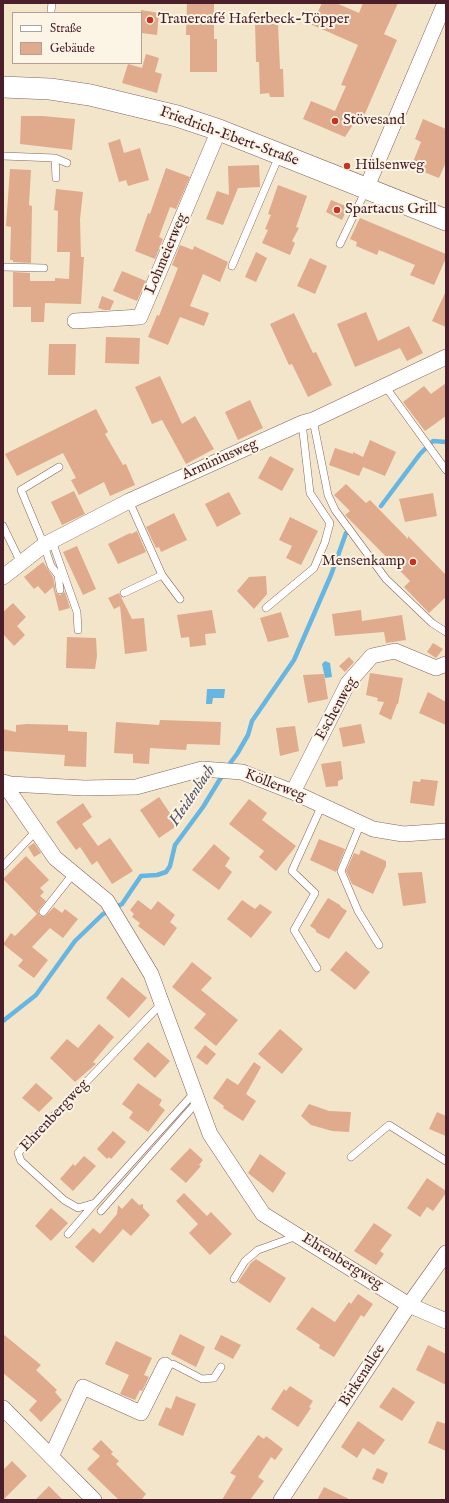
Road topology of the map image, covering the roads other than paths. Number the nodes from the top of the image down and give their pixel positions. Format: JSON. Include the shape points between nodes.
{"nodes":[{"id":1,"x":52,"y":3,"type":"edge"},
{"id":2,"x":445,"y":3,"type":"edge"},
{"id":3,"x":51,"y":11,"type":"dead end"},
{"id":4,"x":3,"y":87,"type":"edge"},
{"id":5,"x":219,"y":130,"type":"junction"},
{"id":6,"x":280,"y":154,"type":"junction"},
{"id":7,"x":3,"y":156,"type":"edge"},
{"id":8,"x":56,"y":158,"type":"junction"},
{"id":9,"x":67,"y":163,"type":"dead end"},
{"id":10,"x":56,"y":178,"type":"dead end"},
{"id":11,"x":366,"y":189,"type":"junction"},
{"id":12,"x":446,"y":220,"type":"edge"},
{"id":13,"x":340,"y":244,"type":"dead end"},
{"id":14,"x":232,"y":266,"type":"dead end"},
{"id":15,"x":3,"y":267,"type":"edge"},
{"id":16,"x":44,"y":268,"type":"dead end"},
{"id":17,"x":75,"y":321,"type":"dead end"},
{"id":18,"x":446,"y":357,"type":"edge"},
{"id":19,"x":385,"y":386,"type":"junction"},
{"id":20,"x":307,"y":421,"type":"junction"},
{"id":21,"x":59,"y":467,"type":"dead end"},
{"id":22,"x":446,"y":470,"type":"edge"},
{"id":23,"x":129,"y":502,"type":"junction"},
{"id":24,"x":3,"y":526,"type":"edge"},
{"id":25,"x":48,"y":543,"type":"junction"},
{"id":26,"x":21,"y":563,"type":"junction"},
{"id":27,"x":162,"y":575,"type":"junction"},
{"id":28,"x":3,"y":578,"type":"edge"},
{"id":29,"x":60,"y":590,"type":"dead end"},
{"id":30,"x":124,"y":593,"type":"dead end"},
{"id":31,"x":180,"y":599,"type":"dead end"},
{"id":32,"x":266,"y":608,"type":"dead end"},
{"id":33,"x":78,"y":630,"type":"dead end"},
{"id":34,"x":446,"y":632,"type":"edge"},
{"id":35,"x":446,"y":664,"type":"edge"},
{"id":36,"x":7,"y":783,"type":"edge"},
{"id":37,"x":293,"y":792,"type":"junction"},
{"id":38,"x":322,"y":805,"type":"junction"},
{"id":39,"x":362,"y":823,"type":"junction"},
{"id":40,"x":36,"y":831,"type":"junction"},
{"id":41,"x":446,"y":831,"type":"edge"},
{"id":42,"x":3,"y":866,"type":"edge"},
{"id":43,"x":73,"y":874,"type":"junction"},
{"id":44,"x":43,"y":912,"type":"dead end"},
{"id":45,"x":379,"y":944,"type":"dead end"},
{"id":46,"x":317,"y":968,"type":"dead end"},
{"id":47,"x":162,"y":1003,"type":"junction"},
{"id":48,"x":196,"y":1096,"type":"junction"},
{"id":49,"x":351,"y":1157,"type":"dead end"},
{"id":50,"x":446,"y":1161,"type":"edge"},
{"id":51,"x":95,"y":1203,"type":"junction"},
{"id":52,"x":101,"y":1211,"type":"dead end"},
{"id":53,"x":68,"y":1234,"type":"dead end"},
{"id":54,"x":298,"y":1236,"type":"junction"},
{"id":55,"x":446,"y":1253,"type":"edge"},
{"id":56,"x":234,"y":1279,"type":"dead end"},
{"id":57,"x":410,"y":1304,"type":"junction"},
{"id":58,"x":446,"y":1321,"type":"edge"},
{"id":59,"x":165,"y":1365,"type":"joint"},
{"id":60,"x":221,"y":1367,"type":"dead end"},
{"id":61,"x":5,"y":1413,"type":"edge"},
{"id":62,"x":51,"y":1457,"type":"junction"},
{"id":63,"x":94,"y":1500,"type":"edge"},
{"id":64,"x":281,"y":1500,"type":"edge"}],
"edges":[{"from":1,"to":3,"type":"lane"},
{"from":2,"to":11,"type":"street"},
{"from":4,"to":5,"type":"main road","name":"Friedrich-Ebert-Straße","via":[[90,95],[177,116]]},
{"from":5,"to":6,"type":"main road","name":"Friedrich-Ebert-Straße"},
{"from":5,"to":17,"type":"street","name":"Lohmeierweg","via":[[140,317]]},
{"from":6,"to":11,"type":"main road","name":"Friedrich-Ebert-Straße"},
{"from":6,"to":14,"type":"lane"},
{"from":7,"to":8,"type":"lane"},
{"from":8,"to":9,"type":"lane"},
{"from":8,"to":10,"type":"lane"},
{"from":11,"to":12,"type":"main road","name":"Friedrich-Ebert-Straße"},
{"from":11,"to":13,"type":"lane"},
{"from":15,"to":16,"type":"lane"},
{"from":18,"to":19,"type":"street","name":"Arminiusweg"},
{"from":19,"to":20,"type":"street","name":"Arminiusweg"},
{"from":19,"to":22,"type":"lane"},
{"from":20,"to":23,"type":"street","name":"Arminiusweg"},
{"from":20,"to":32,"type":"lane","via":[[310,493],[330,523],[314,568]]},
{"from":20,"to":34,"type":"lane","via":[[328,495],[335,510],[386,579],[432,623]]},
{"from":21,"to":25,"type":"lane","via":[[21,490]]},
{"from":23,"to":25,"type":"street","name":"Arminiusweg"},
{"from":23,"to":27,"type":"lane"},
{"from":24,"to":26,"type":"lane"},
{"from":25,"to":26,"type":"street","name":"Arminiusweg"},
{"from":25,"to":29,"type":"lane","via":[[51,566],[58,575]]},
{"from":25,"to":33,"type":"lane","via":[[77,612]]},
{"from":26,"to":28,"type":"street","name":"Arminiusweg"},
{"from":27,"to":30,"type":"lane"},
{"from":27,"to":31,"type":"lane"},
{"from":35,"to":37,"type":"street","name":"Eschenweg","via":[[436,668],[395,651],[372,656],[348,682]]},
{"from":36,"to":37,"type":"street","name":"Köllerweg","via":[[84,788],[136,787],[202,769],[242,772]]},
{"from":36,"to":40,"type":"street","name":"Ehrenbergweg","via":[[8,791]]},
{"from":37,"to":38,"type":"street","name":"Köllerweg"},
{"from":38,"to":39,"type":"street","name":"Köllerweg"},
{"from":38,"to":46,"type":"lane","via":[[292,871],[315,893],[294,930]]},
{"from":39,"to":41,"type":"street","name":"Köllerweg","via":[[403,834]]},
{"from":39,"to":45,"type":"lane","via":[[341,871],[358,911]]},
{"from":40,"to":42,"type":"lane"},
{"from":40,"to":43,"type":"street","name":"Ehrenbergweg","via":[[55,858]]},
{"from":43,"to":44,"type":"lane"},
{"from":43,"to":47,"type":"street","name":"Ehrenbergweg","via":[[107,901],[151,974]]},
{"from":47,"to":48,"type":"street","name":"Ehrenbergweg"},
{"from":47,"to":51,"type":"lane","name":"Ehrenbergweg","via":[[18,1153],[21,1161],[64,1200],[78,1208]]},
{"from":48,"to":51,"type":"lane"},
{"from":48,"to":52,"type":"lane"},
{"from":48,"to":54,"type":"street","name":"Ehrenbergweg","via":[[210,1134],[263,1214]]},
{"from":49,"to":50,"type":"lane","via":[[389,1125]]},
{"from":51,"to":53,"type":"lane"},
{"from":54,"to":56,"type":"lane","via":[[258,1250],[245,1261]]},
{"from":54,"to":57,"type":"street","name":"Ehrenbergweg"},
{"from":55,"to":57,"type":"street","name":"Birkenallee"},
{"from":57,"to":58,"type":"street","name":"Ehrenbergweg"},
{"from":57,"to":64,"type":"street","name":"Birkenallee"},
{"from":59,"to":60,"type":"lane","via":[[173,1364],[202,1379],[214,1378]]},
{"from":59,"to":62,"type":"street","via":[[141,1413],[84,1387]]},
{"from":61,"to":62,"type":"street"},
{"from":62,"to":63,"type":"street"}]}
